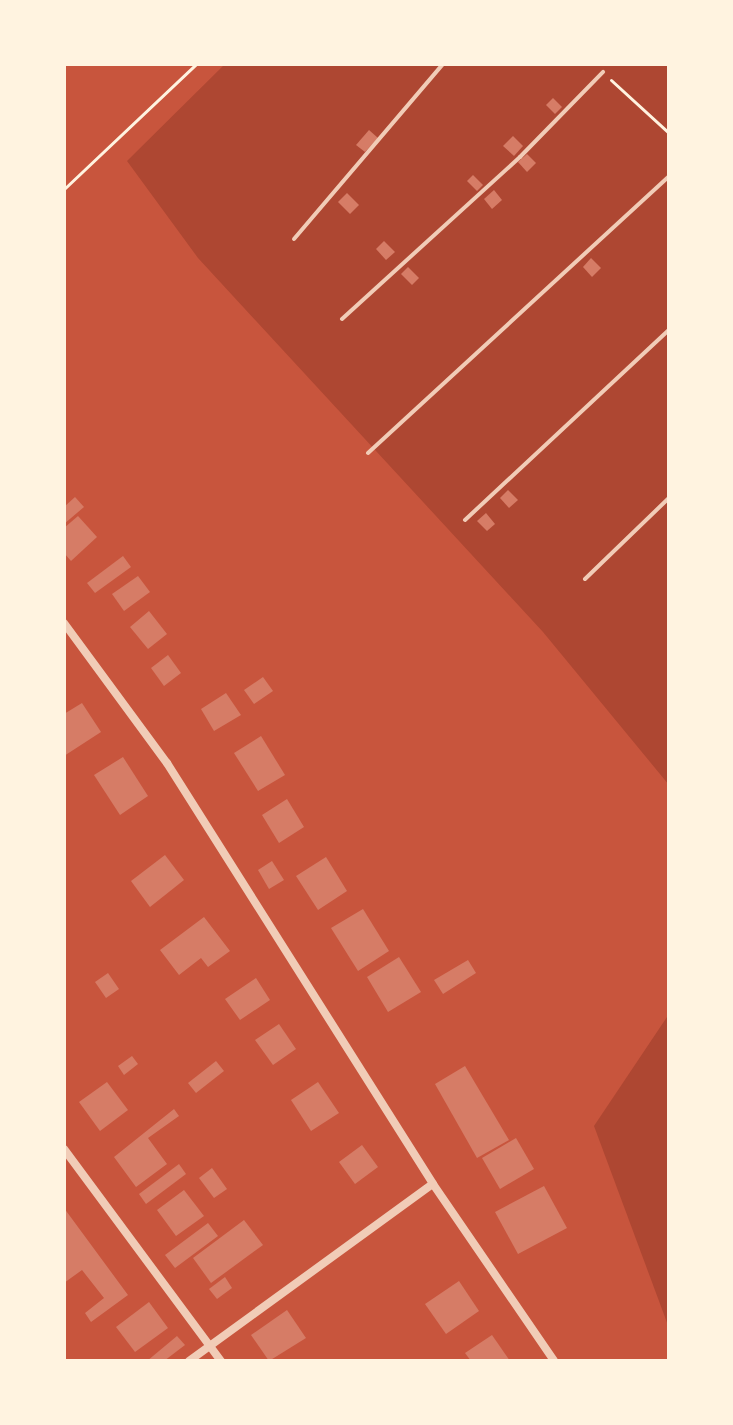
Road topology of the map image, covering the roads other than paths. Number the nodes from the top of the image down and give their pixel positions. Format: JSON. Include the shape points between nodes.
{"nodes":[{"id":1,"x":443,"y":64,"type":"edge"},
{"id":2,"x":603,"y":72,"type":"road end"},
{"id":3,"x":669,"y":176,"type":"edge"},
{"id":4,"x":294,"y":239,"type":"dead end"},
{"id":5,"x":342,"y":319,"type":"dead end"},
{"id":6,"x":669,"y":330,"type":"edge"},
{"id":7,"x":368,"y":453,"type":"dead end"},
{"id":8,"x":669,"y":498,"type":"edge"},
{"id":9,"x":465,"y":520,"type":"dead end"},
{"id":10,"x":585,"y":579,"type":"dead end"},
{"id":11,"x":64,"y":623,"type":"edge"},
{"id":12,"x":64,"y":1149,"type":"edge"},
{"id":13,"x":433,"y":1184,"type":"junction"},
{"id":14,"x":210,"y":1345,"type":"junction"},
{"id":15,"x":189,"y":1361,"type":"edge"},
{"id":16,"x":221,"y":1361,"type":"edge"},
{"id":17,"x":554,"y":1361,"type":"edge"}],
"edges":[{"from":1,"to":4,"type":"lane"},
{"from":2,"to":5,"type":"lane","via":[[520,157]]},
{"from":3,"to":7,"type":"lane"},
{"from":6,"to":9,"type":"lane"},
{"from":8,"to":10,"type":"lane"},
{"from":11,"to":13,"type":"street","via":[[237,869]]},
{"from":12,"to":14,"type":"street"},
{"from":13,"to":14,"type":"street"},
{"from":13,"to":17,"type":"street"},
{"from":14,"to":15,"type":"street"},
{"from":14,"to":16,"type":"street"}]}
